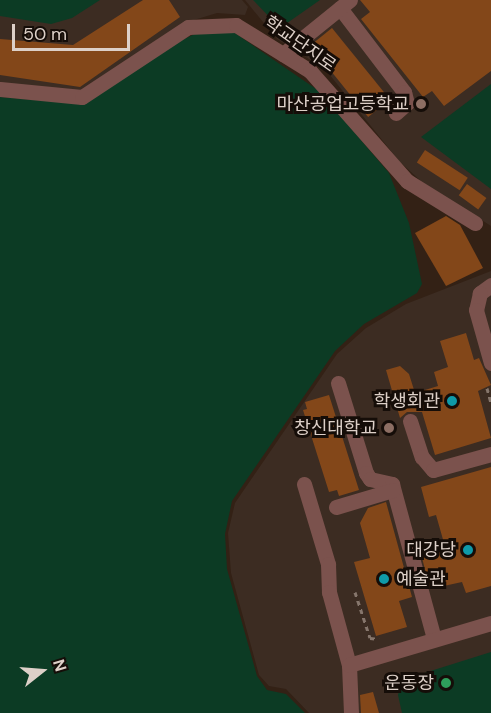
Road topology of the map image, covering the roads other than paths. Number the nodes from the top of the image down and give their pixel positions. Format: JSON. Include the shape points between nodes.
{"nodes":[{"id":1,"x":345,"y":4,"type":"edge"},
{"id":2,"x":283,"y":54,"type":"junction"},
{"id":3,"x":0,"y":89,"type":"edge"},
{"id":4,"x":396,"y":113,"type":"dead end"},
{"id":5,"x":475,"y":223,"type":"dead end"},
{"id":6,"x":491,"y":285,"type":"edge"},
{"id":7,"x":491,"y":363,"type":"edge"},
{"id":8,"x":338,"y":383,"type":"dead end"},
{"id":9,"x":410,"y":421,"type":"dead end"},
{"id":10,"x":491,"y":454,"type":"edge"},
{"id":11,"x":304,"y":484,"type":"dead end"},
{"id":12,"x":393,"y":490,"type":"junction"},
{"id":13,"x":336,"y":507,"type":"dead end"},
{"id":14,"x":491,"y":622,"type":"edge"},
{"id":15,"x":434,"y":639,"type":"junction"},
{"id":16,"x":349,"y":665,"type":"junction"},
{"id":17,"x":351,"y":713,"type":"edge"}],
"edges":[{"from":1,"to":2,"type":"street"},
{"from":1,"to":4,"type":"street","via":[[407,98]]},
{"from":2,"to":3,"type":"street","name":"학교단지로","via":[[236,25],[202,23],[177,33],[82,97]]},
{"from":2,"to":5,"type":"street","name":"학교단지로","via":[[328,86],[407,181]]},
{"from":6,"to":7,"type":"street","via":[[480,293],[476,310]]},
{"from":8,"to":12,"type":"street","via":[[366,473],[370,479],[388,480]]},
{"from":9,"to":10,"type":"street","via":[[422,457],[433,470]]},
{"from":11,"to":16,"type":"street","via":[[328,564],[329,592]]},
{"from":12,"to":13,"type":"street"},
{"from":12,"to":15,"type":"street"},
{"from":14,"to":15,"type":"street"},
{"from":15,"to":16,"type":"street"},
{"from":16,"to":17,"type":"street"}]}
